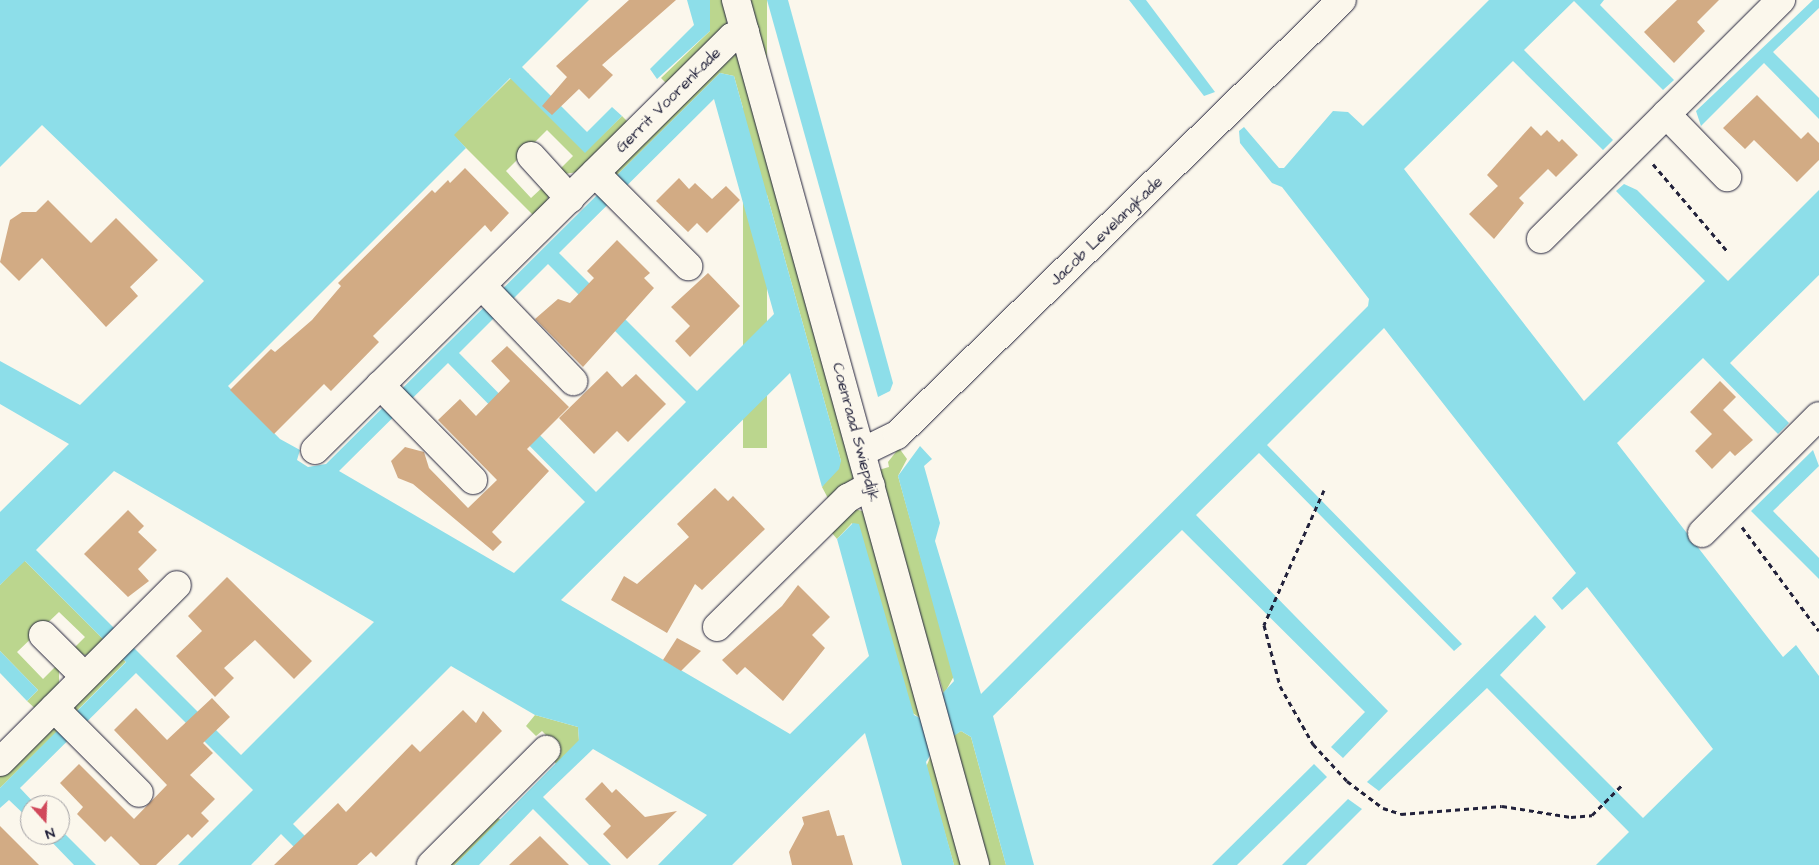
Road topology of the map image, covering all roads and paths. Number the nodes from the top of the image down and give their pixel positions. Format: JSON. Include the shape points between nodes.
{"nodes":[{"id":1,"x":736,"y":0,"type":"edge"},
{"id":2,"x":1342,"y":0,"type":"edge"},
{"id":3,"x":1781,"y":0,"type":"edge"},
{"id":4,"x":745,"y":32,"type":"junction"},
{"id":5,"x":1666,"y":114,"type":"junction"},
{"id":6,"x":1636,"y":144,"type":"junction"},
{"id":7,"x":531,"y":156,"type":"dead end"},
{"id":8,"x":598,"y":176,"type":"junction"},
{"id":9,"x":1727,"y":178,"type":"dead end"},
{"id":10,"x":570,"y":199,"type":"junction"},
{"id":11,"x":1541,"y":239,"type":"dead end"},
{"id":12,"x":1727,"y":251,"type":"dead end"},
{"id":13,"x":688,"y":266,"type":"dead end"},
{"id":14,"x":485,"y":289,"type":"junction"},
{"id":15,"x":573,"y":382,"type":"dead end"},
{"id":16,"x":384,"y":389,"type":"junction"},
{"id":17,"x":1819,"y":416,"type":"edge"},
{"id":18,"x":315,"y":450,"type":"dead end"},
{"id":19,"x":862,"y":452,"type":"junction"},
{"id":20,"x":473,"y":480,"type":"dead end"},
{"id":21,"x":871,"y":485,"type":"junction"},
{"id":22,"x":1324,"y":490,"type":"dead end"},
{"id":23,"x":1728,"y":507,"type":"junction"},
{"id":24,"x":1702,"y":533,"type":"dead end"},
{"id":25,"x":177,"y":585,"type":"dead end"},
{"id":26,"x":717,"y":628,"type":"dead end"},
{"id":27,"x":1819,"y":631,"type":"edge"},
{"id":28,"x":42,"y":635,"type":"dead end"},
{"id":29,"x":86,"y":677,"type":"junction"},
{"id":30,"x":58,"y":712,"type":"junction"},
{"id":31,"x":546,"y":750,"type":"dead end"},
{"id":32,"x":0,"y":762,"type":"edge"},
{"id":33,"x":1623,"y":784,"type":"dead end"},
{"id":34,"x":138,"y":793,"type":"dead end"},
{"id":35,"x":431,"y":865,"type":"edge"},
{"id":36,"x":975,"y":865,"type":"edge"}],
"edges":[{"from":1,"to":4,"type":"street","name":"Coenraad Swiepdijk"},
{"from":2,"to":19,"type":"street","name":"Jacob Levelangkade","via":[[897,435]]},
{"from":3,"to":5,"type":"street"},
{"from":4,"to":8,"type":"street","name":"Gerrit Voorenkade","via":[[732,37]]},
{"from":4,"to":19,"type":"street","name":"Coenraad Swiepdijk"},
{"from":5,"to":6,"type":"street"},
{"from":5,"to":9,"type":"street"},
{"from":6,"to":11,"type":"street"},
{"from":6,"to":12,"type":"path"},
{"from":7,"to":10,"type":"street"},
{"from":8,"to":10,"type":"street","name":"Gerrit Voorenkade"},
{"from":8,"to":13,"type":"street"},
{"from":10,"to":14,"type":"street","name":"Gerrit Voorenkade"},
{"from":14,"to":15,"type":"street"},
{"from":14,"to":16,"type":"street","name":"Gerrit Voorenkade"},
{"from":16,"to":18,"type":"street","name":"Gerrit Voorenkade"},
{"from":16,"to":20,"type":"street"},
{"from":17,"to":23,"type":"street"},
{"from":19,"to":21,"type":"street","name":"Coenraad Swiepdijk"},
{"from":21,"to":26,"type":"street","via":[[848,498]]},
{"from":21,"to":36,"type":"street","name":"Coenraad Swiepdijk"},
{"from":22,"to":33,"type":"path","via":[[1264,625],[1280,686],[1313,744],[1347,781],[1382,808],[1423,814],[1518,806],[1571,817],[1596,811]]},
{"from":23,"to":24,"type":"street"},
{"from":23,"to":27,"type":"path"},
{"from":25,"to":29,"type":"street"},
{"from":28,"to":29,"type":"street"},
{"from":29,"to":30,"type":"street"},
{"from":30,"to":32,"type":"street"},
{"from":30,"to":34,"type":"street"},
{"from":31,"to":35,"type":"street"}]}
